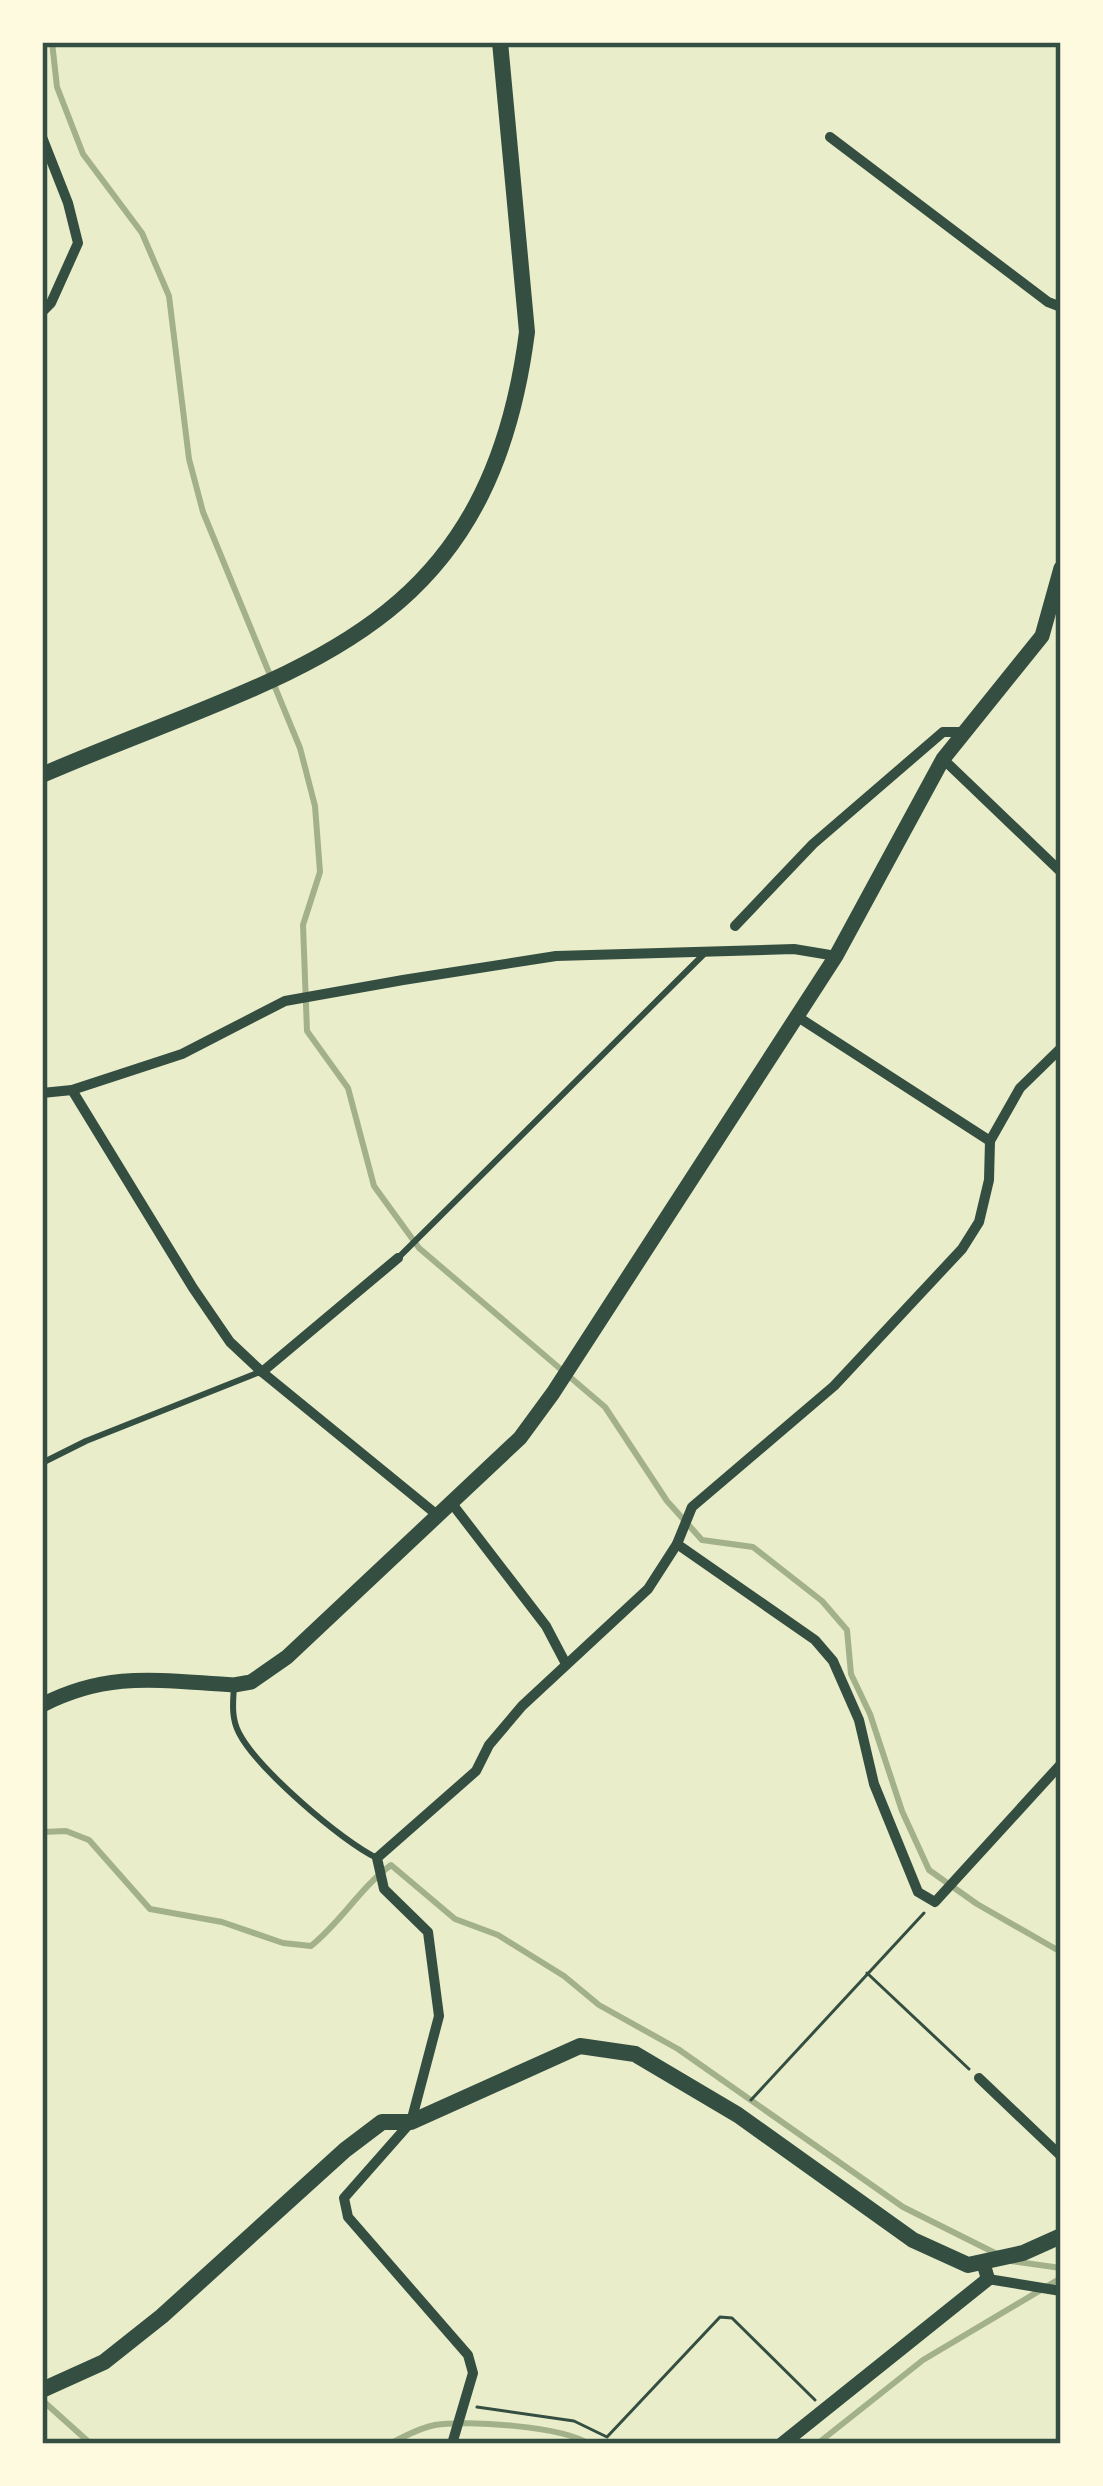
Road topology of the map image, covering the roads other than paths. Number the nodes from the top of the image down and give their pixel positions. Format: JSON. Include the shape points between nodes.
{"nodes":[{"id":1,"x":500,"y":42,"type":"edge"},
{"id":2,"x":830,"y":136,"type":"dead end"},
{"id":3,"x":42,"y":137,"type":"edge"},
{"id":4,"x":1061,"y":307,"type":"edge"},
{"id":5,"x":42,"y":312,"type":"edge"},
{"id":6,"x":1061,"y":568,"type":"edge"},
{"id":7,"x":967,"y":732,"type":"junction"},
{"id":8,"x":943,"y":759,"type":"junction"},
{"id":9,"x":42,"y":775,"type":"edge"},
{"id":10,"x":1061,"y":872,"type":"edge"},
{"id":11,"x":735,"y":926,"type":"dead end"},
{"id":12,"x":707,"y":952,"type":"junction"},
{"id":13,"x":836,"y":956,"type":"junction"},
{"id":14,"x":798,"y":1018,"type":"junction"},
{"id":15,"x":1061,"y":1048,"type":"edge"},
{"id":16,"x":72,"y":1090,"type":"junction"},
{"id":17,"x":42,"y":1094,"type":"edge"},
{"id":18,"x":990,"y":1141,"type":"junction"},
{"id":19,"x":398,"y":1258,"type":"joint"},
{"id":20,"x":262,"y":1372,"type":"junction"},
{"id":21,"x":42,"y":1462,"type":"edge"},
{"id":22,"x":450,"y":1501,"type":"junction"},
{"id":23,"x":436,"y":1514,"type":"junction"},
{"id":24,"x":677,"y":1544,"type":"junction"},
{"id":25,"x":566,"y":1664,"type":"junction"},
{"id":26,"x":234,"y":1685,"type":"junction"},
{"id":27,"x":42,"y":1705,"type":"edge"},
{"id":28,"x":1061,"y":1764,"type":"edge"},
{"id":29,"x":377,"y":1858,"type":"junction"},
{"id":30,"x":979,"y":2078,"type":"road end"},
{"id":31,"x":411,"y":2122,"type":"junction"},
{"id":32,"x":1061,"y":2156,"type":"edge"},
{"id":33,"x":1061,"y":2236,"type":"edge"},
{"id":34,"x":985,"y":2271,"type":"junction"},
{"id":35,"x":1061,"y":2291,"type":"edge"},
{"id":36,"x":42,"y":2390,"type":"edge"},
{"id":37,"x":456,"y":2442,"type":"edge"},
{"id":38,"x":782,"y":2444,"type":"edge"}],
"edges":[{"from":1,"to":9,"type":"main road","via":[[527,332],[496,467],[477,507],[434,569],[341,645]]},
{"from":2,"to":4,"type":"street"},
{"from":3,"to":5,"type":"street","via":[[78,243]]},
{"from":6,"to":7,"type":"main road","via":[[1042,636]]},
{"from":7,"to":8,"type":"main road"},
{"from":7,"to":11,"type":"street","via":[[943,732],[813,844]]},
{"from":8,"to":10,"type":"street"},
{"from":8,"to":13,"type":"main road"},
{"from":12,"to":13,"type":"street"},
{"from":12,"to":16,"type":"street","via":[[556,956],[285,1001],[182,1054]]},
{"from":12,"to":19,"type":"lane"},
{"from":13,"to":14,"type":"main road"},
{"from":14,"to":18,"type":"street"},
{"from":14,"to":22,"type":"main road","via":[[553,1393],[520,1438]]},
{"from":15,"to":18,"type":"street","via":[[1020,1088]]},
{"from":16,"to":17,"type":"street"},
{"from":16,"to":20,"type":"street","via":[[193,1288]]},
{"from":18,"to":24,"type":"street","via":[[979,1222],[962,1249],[834,1386],[692,1507]]},
{"from":19,"to":20,"type":"street"},
{"from":20,"to":21,"type":"lane"},
{"from":20,"to":23,"type":"street"},
{"from":22,"to":23,"type":"main road"},
{"from":22,"to":25,"type":"street"},
{"from":23,"to":26,"type":"main road","via":[[287,1657]]},
{"from":24,"to":25,"type":"street","via":[[648,1589]]},
{"from":24,"to":28,"type":"street","via":[[815,1640],[832,1661],[918,1892],[935,1901]]},
{"from":25,"to":29,"type":"street","via":[[489,1745],[476,1772]]},
{"from":26,"to":27,"type":"main road","via":[[112,1679]]},
{"from":26,"to":29,"type":"lane","via":[[239,1734],[348,1844]]},
{"from":29,"to":31,"type":"street","via":[[384,1889],[428,1932],[439,2016]]},
{"from":30,"to":32,"type":"street"},
{"from":31,"to":34,"type":"main road","via":[[580,2046],[635,2054],[738,2115],[913,2240]]},
{"from":31,"to":36,"type":"main road","via":[[382,2122],[148,2328],[104,2362]]},
{"from":31,"to":37,"type":"street","via":[[344,2198],[348,2217],[468,2355],[472,2373]]},
{"from":33,"to":34,"type":"main road"},
{"from":34,"to":35,"type":"street"},
{"from":34,"to":38,"type":"street"}]}
